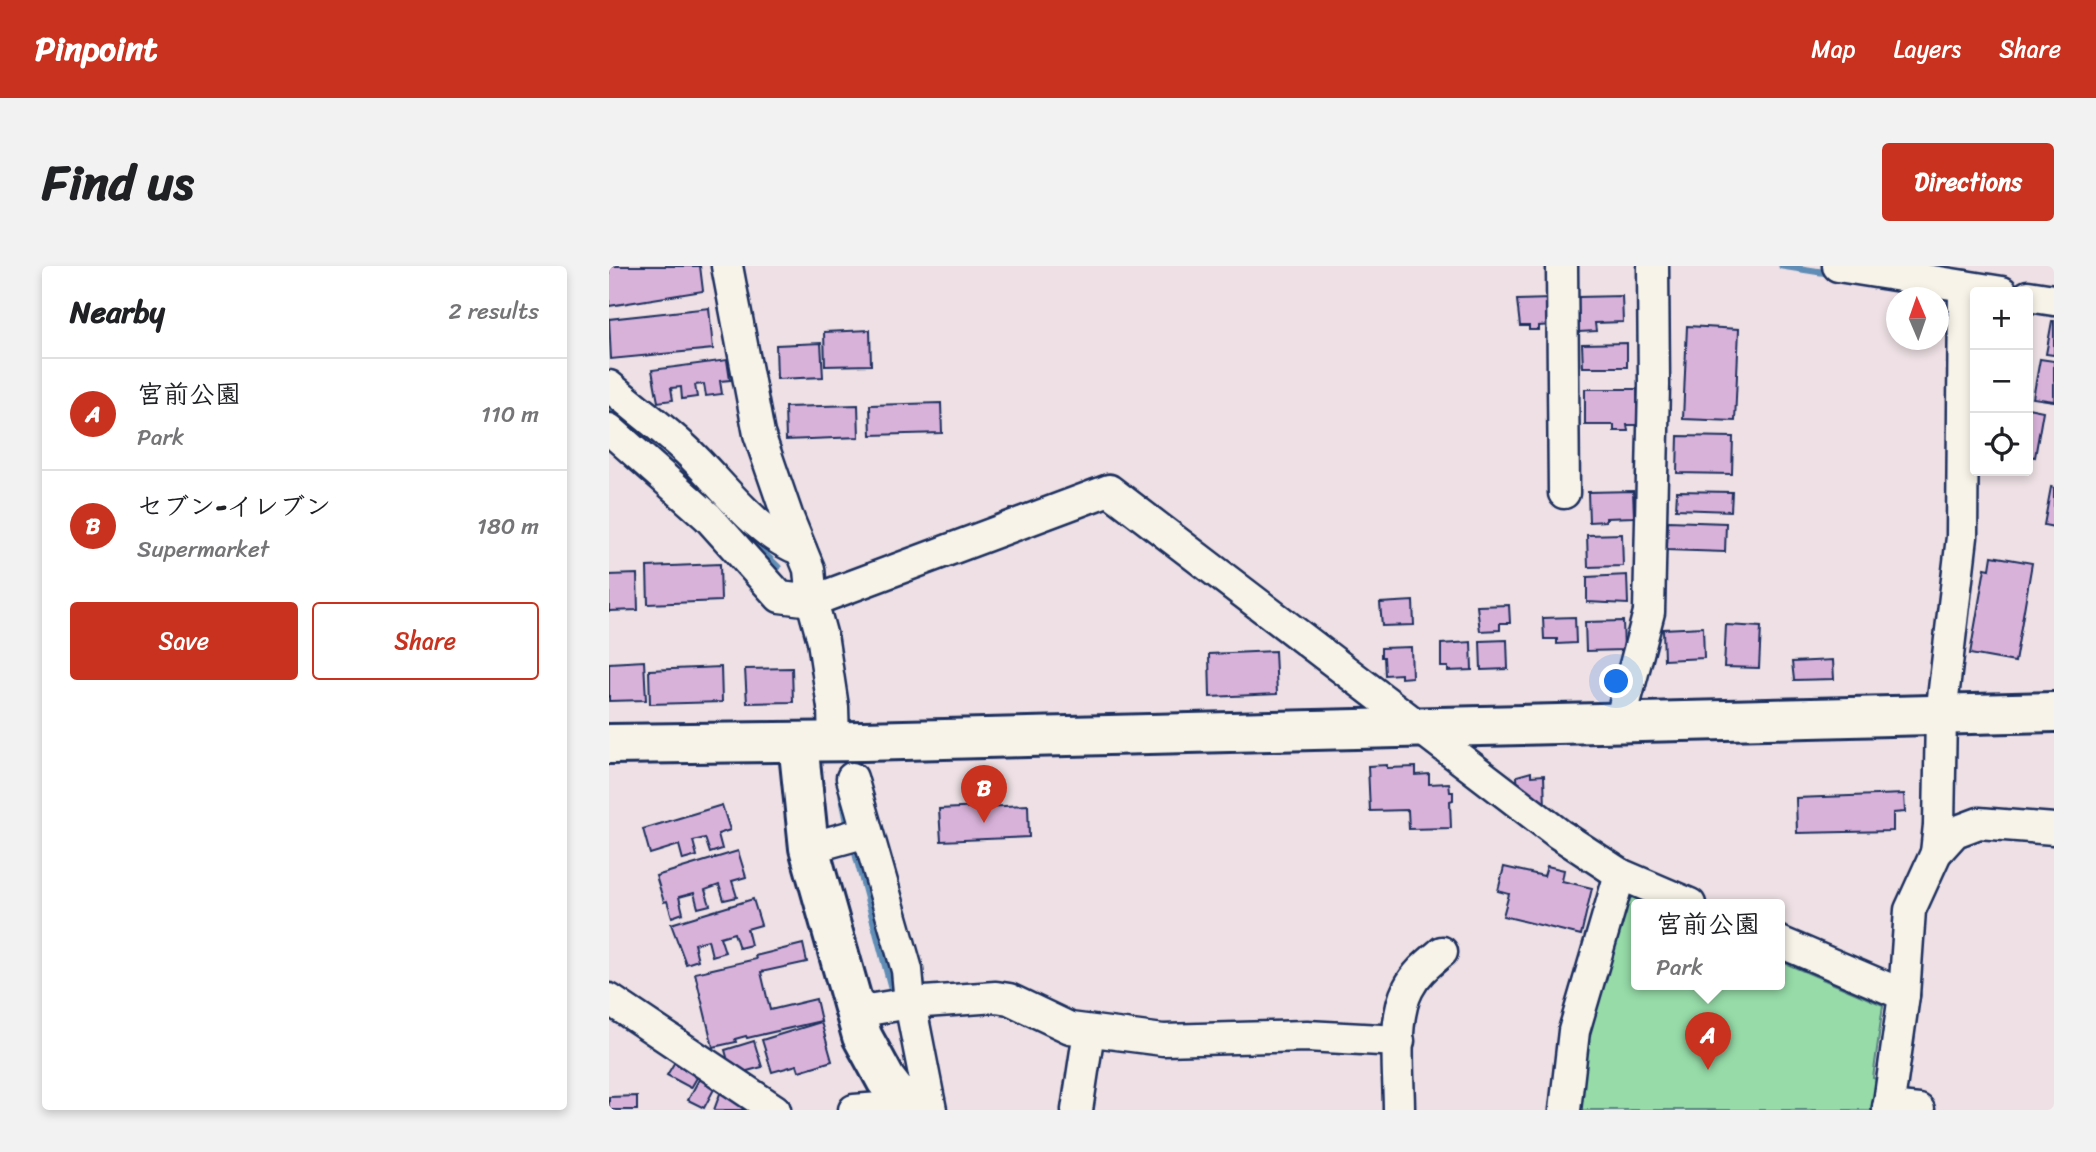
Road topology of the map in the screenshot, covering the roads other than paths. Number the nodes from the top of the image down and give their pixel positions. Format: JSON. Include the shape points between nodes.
{"nodes":[{"id":1,"x":727,"y":266,"type":"edge"},
{"id":2,"x":1562,"y":266,"type":"edge"},
{"id":3,"x":1653,"y":266,"type":"edge"},
{"id":4,"x":1838,"y":266,"type":"edge"},
{"id":5,"x":1964,"y":294,"type":"junction"},
{"id":6,"x":1970,"y":294,"type":"edge"},
{"id":7,"x":2033,"y":297,"type":"edge"},
{"id":8,"x":2054,"y":300,"type":"edge"},
{"id":9,"x":609,"y":386,"type":"edge"},
{"id":10,"x":609,"y":429,"type":"edge"},
{"id":11,"x":1564,"y":493,"type":"dead end"},
{"id":12,"x":801,"y":550,"type":"junction"},
{"id":13,"x":812,"y":601,"type":"junction"},
{"id":14,"x":2054,"y":712,"type":"edge"},
{"id":15,"x":1941,"y":715,"type":"junction"},
{"id":16,"x":1621,"y":722,"type":"junction"},
{"id":17,"x":1417,"y":727,"type":"junction"},
{"id":18,"x":816,"y":742,"type":"junction"},
{"id":19,"x":609,"y":744,"type":"edge"},
{"id":20,"x":852,"y":778,"type":"dead end"},
{"id":21,"x":2054,"y":829,"type":"edge"},
{"id":22,"x":845,"y":838,"type":"junction"},
{"id":23,"x":1936,"y":853,"type":"junction"},
{"id":24,"x":1620,"y":874,"type":"junction"},
{"id":25,"x":1679,"y":899,"type":"edge"},
{"id":26,"x":1785,"y":944,"type":"edge"},
{"id":27,"x":1442,"y":952,"type":"dead end"},
{"id":28,"x":1904,"y":995,"type":"junction"},
{"id":29,"x":609,"y":999,"type":"edge"},
{"id":30,"x":889,"y":1007,"type":"junction"},
{"id":31,"x":1089,"y":1031,"type":"junction"},
{"id":32,"x":1399,"y":1041,"type":"junction"},
{"id":33,"x":914,"y":1109,"type":"edge"},
{"id":34,"x":1888,"y":1109,"type":"edge"},
{"id":35,"x":775,"y":1110,"type":"edge"},
{"id":36,"x":854,"y":1110,"type":"edge"},
{"id":37,"x":1077,"y":1110,"type":"edge"},
{"id":38,"x":1399,"y":1110,"type":"edge"},
{"id":39,"x":1565,"y":1110,"type":"edge"},
{"id":40,"x":1919,"y":1110,"type":"edge"}],
"edges":[{"from":1,"to":12,"type":"street","via":[[759,434]]},
{"from":2,"to":11,"type":"street"},
{"from":3,"to":16,"type":"street","via":[[1649,612]]},
{"from":4,"to":5,"type":"street"},
{"from":5,"to":6,"type":"street"},
{"from":5,"to":15,"type":"street","via":[[1962,537]]},
{"from":7,"to":8,"type":"street"},
{"from":9,"to":12,"type":"street","via":[[684,448],[767,531]]},
{"from":10,"to":13,"type":"street","via":[[708,517],[780,597]]},
{"from":12,"to":13,"type":"street","via":[[809,569]]},
{"from":13,"to":17,"type":"street","via":[[1109,490]]},
{"from":13,"to":18,"type":"street","via":[[833,707]]},
{"from":14,"to":15,"type":"street"},
{"from":15,"to":16,"type":"street"},
{"from":15,"to":23,"type":"street"},
{"from":16,"to":17,"type":"street"},
{"from":17,"to":18,"type":"street"},
{"from":17,"to":24,"type":"street"},
{"from":18,"to":19,"type":"street"},
{"from":18,"to":22,"type":"street"},
{"from":20,"to":22,"type":"street"},
{"from":21,"to":23,"type":"street","via":[[1979,823],[1955,832]]},
{"from":22,"to":30,"type":"street"},
{"from":22,"to":30,"type":"street","via":[[907,970]]},
{"from":23,"to":28,"type":"street","via":[[1910,910]]},
{"from":24,"to":25,"type":"street"},
{"from":24,"to":39,"type":"street","via":[[1574,1031]]},
{"from":26,"to":28,"type":"street"},
{"from":27,"to":32,"type":"street","via":[[1423,967],[1407,990]]},
{"from":28,"to":34,"type":"street"},
{"from":29,"to":35,"type":"street"},
{"from":30,"to":31,"type":"street","via":[[1009,999],[1070,1028]]},
{"from":30,"to":33,"type":"street"},
{"from":30,"to":33,"type":"street","via":[[862,1036],[886,1080]]},
{"from":31,"to":32,"type":"street","via":[[1163,1040],[1307,1036]]},
{"from":31,"to":37,"type":"street"},
{"from":32,"to":38,"type":"street"},
{"from":33,"to":36,"type":"street"},
{"from":34,"to":40,"type":"street"}]}
